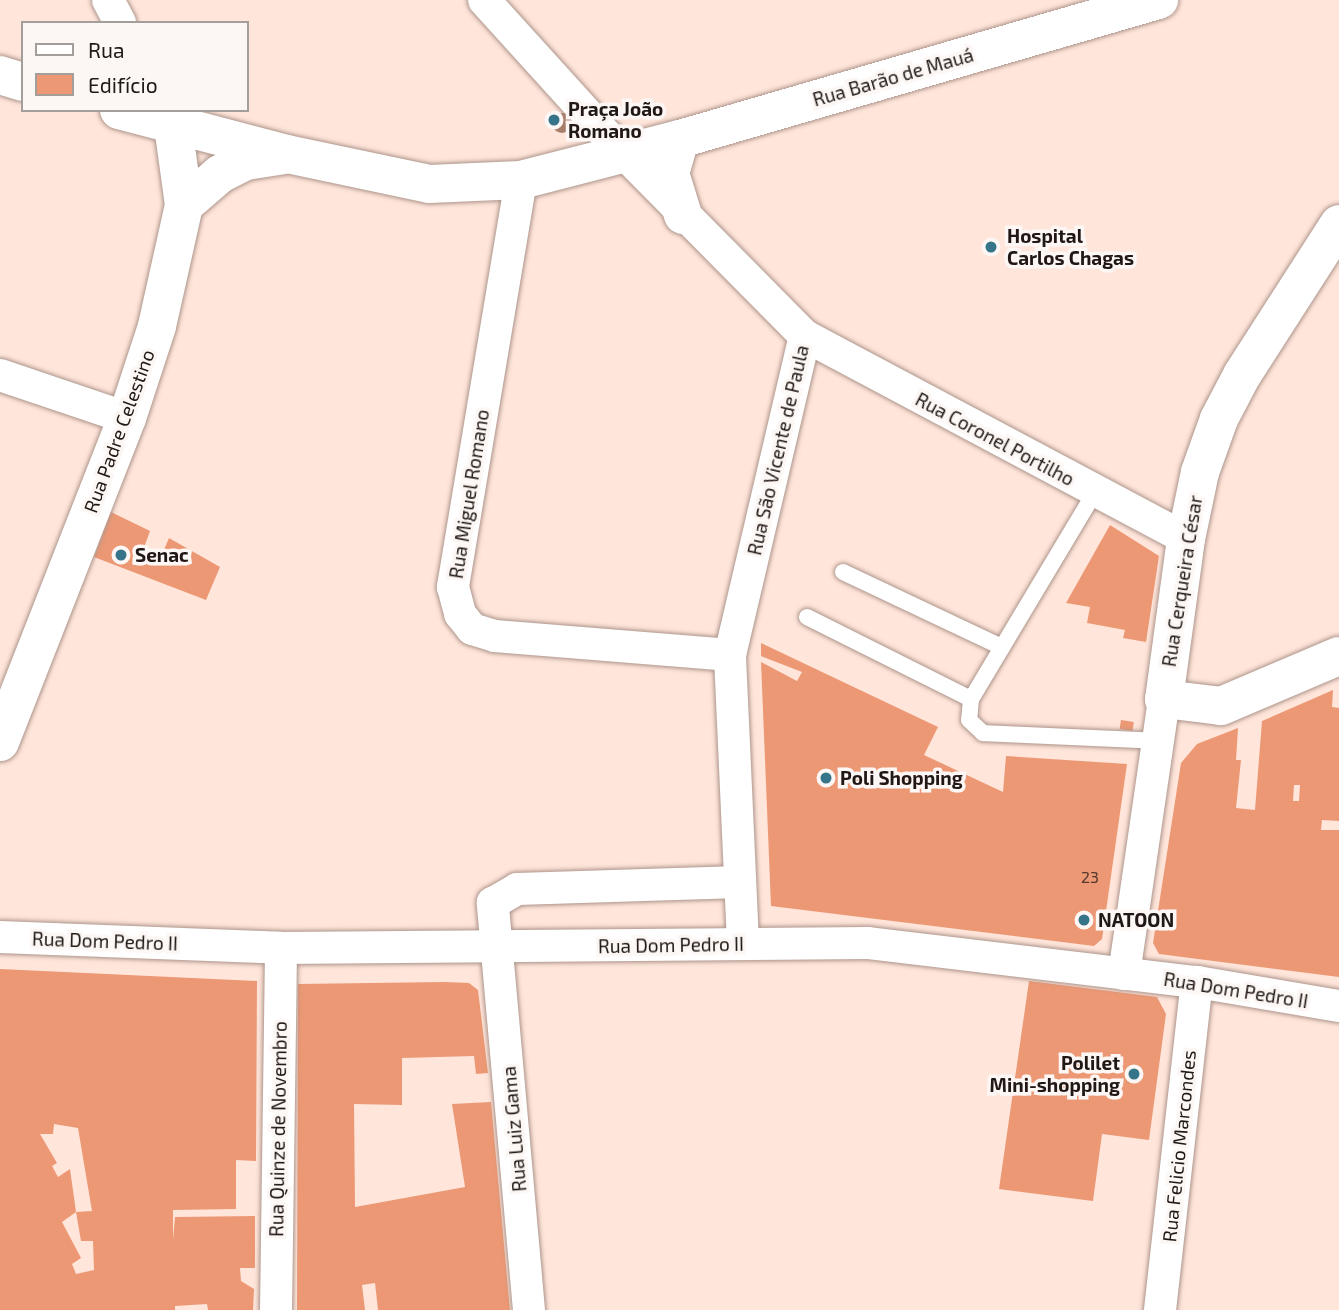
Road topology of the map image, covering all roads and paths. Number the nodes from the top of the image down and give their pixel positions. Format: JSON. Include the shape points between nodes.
{"nodes":[{"id":1,"x":108,"y":0,"type":"edge"},
{"id":2,"x":484,"y":0,"type":"edge"},
{"id":3,"x":1159,"y":0,"type":"edge"},
{"id":4,"x":119,"y":21,"type":"edge"},
{"id":5,"x":0,"y":75,"type":"edge"},
{"id":6,"x":21,"y":81,"type":"edge"},
{"id":7,"x":132,"y":112,"type":"edge"},
{"id":8,"x":169,"y":118,"type":"edge"},
{"id":9,"x":681,"y":139,"type":"junction"},
{"id":10,"x":626,"y":154,"type":"junction"},
{"id":11,"x":287,"y":155,"type":"junction"},
{"id":12,"x":521,"y":180,"type":"junction"},
{"id":13,"x":184,"y":205,"type":"junction"},
{"id":14,"x":683,"y":215,"type":"junction"},
{"id":15,"x":1339,"y":223,"type":"edge"},
{"id":16,"x":806,"y":336,"type":"junction"},
{"id":17,"x":0,"y":376,"type":"edge"},
{"id":18,"x":127,"y":418,"type":"junction"},
{"id":19,"x":1095,"y":492,"type":"junction"},
{"id":20,"x":1186,"y":539,"type":"junction"},
{"id":21,"x":843,"y":572,"type":"dead end"},
{"id":22,"x":807,"y":617,"type":"dead end"},
{"id":23,"x":1002,"y":647,"type":"junction"},
{"id":24,"x":730,"y":655,"type":"junction"},
{"id":25,"x":1339,"y":656,"type":"edge"},
{"id":26,"x":971,"y":699,"type":"junction"},
{"id":27,"x":1164,"y":699,"type":"junction"},
{"id":28,"x":1159,"y":741,"type":"junction"},
{"id":29,"x":0,"y":743,"type":"edge"},
{"id":30,"x":740,"y":882,"type":"junction"},
{"id":31,"x":0,"y":937,"type":"edge"},
{"id":32,"x":743,"y":943,"type":"junction"},
{"id":33,"x":281,"y":948,"type":"junction"},
{"id":34,"x":495,"y":948,"type":"junction"},
{"id":35,"x":1124,"y":974,"type":"junction"},
{"id":36,"x":1197,"y":982,"type":"junction"},
{"id":37,"x":1339,"y":1006,"type":"edge"},
{"id":38,"x":276,"y":1310,"type":"edge"},
{"id":39,"x":529,"y":1310,"type":"edge"},
{"id":40,"x":1160,"y":1310,"type":"edge"}],
"edges":[{"from":1,"to":4,"type":"street"},
{"from":2,"to":10,"type":"street","name":"Rua São Vicente de Paula"},
{"from":3,"to":9,"type":"street","name":"Rua Barão de Mauá"},
{"from":5,"to":6,"type":"street"},
{"from":7,"to":8,"type":"street"},
{"from":8,"to":11,"type":"street"},
{"from":8,"to":13,"type":"street","name":"Rua Padre Celestino"},
{"from":9,"to":10,"type":"street","name":"Rua Barão de Mauá"},
{"from":9,"to":14,"type":"street","via":[[670,173]]},
{"from":10,"to":12,"type":"street"},
{"from":10,"to":14,"type":"street","name":"Rua São Vicente de Paula"},
{"from":11,"to":12,"type":"street","via":[[429,184]]},
{"from":11,"to":13,"type":"street","via":[[246,161],[220,174]]},
{"from":12,"to":24,"type":"street","name":"Rua Miguel Romano","via":[[453,587],[460,614],[472,629],[495,636]]},
{"from":13,"to":18,"type":"street","name":"Rua Padre Celestino","via":[[157,327]]},
{"from":14,"to":16,"type":"street","name":"Rua São Vicente de Paula"},
{"from":15,"to":20,"type":"street","name":"Rua Cerqueira César","via":[[1241,375],[1219,419],[1200,472]]},
{"from":16,"to":19,"type":"street","name":"Rua Coronel Portilho"},
{"from":16,"to":24,"type":"street","name":"Rua São Vicente de Paula"},
{"from":17,"to":18,"type":"street"},
{"from":18,"to":29,"type":"street","name":"Rua Padre Celestino"},
{"from":19,"to":20,"type":"street","name":"Rua Coronel Portilho"},
{"from":19,"to":23,"type":"lane"},
{"from":20,"to":27,"type":"street","name":"Rua Cerqueira César"},
{"from":21,"to":23,"type":"lane"},
{"from":22,"to":26,"type":"lane"},
{"from":23,"to":26,"type":"lane"},
{"from":24,"to":30,"type":"street","name":"Rua São Vicente de Paula"},
{"from":25,"to":27,"type":"street","via":[[1221,706]]},
{"from":26,"to":28,"type":"lane","via":[[969,720],[983,733]]},
{"from":27,"to":28,"type":"street","name":"Rua Cerqueira César"},
{"from":28,"to":35,"type":"street","name":"Rua Cerqueira César"},
{"from":30,"to":32,"type":"street","name":"Rua São Vicente de Paula"},
{"from":30,"to":34,"type":"street","name":"Rua Luiz Gama","via":[[517,889],[493,903]]},
{"from":31,"to":33,"type":"street","name":"Rua Dom Pedro II"},
{"from":32,"to":34,"type":"street","name":"Rua Dom Pedro II"},
{"from":32,"to":35,"type":"street","name":"Rua Dom Pedro II","via":[[867,943]]},
{"from":33,"to":34,"type":"street","name":"Rua Dom Pedro II"},
{"from":33,"to":38,"type":"street","name":"Rua Quinze de Novembro"},
{"from":34,"to":39,"type":"street","name":"Rua Luiz Gama","via":[[502,983]]},
{"from":35,"to":36,"type":"street","name":"Rua Dom Pedro II"},
{"from":36,"to":37,"type":"street","name":"Rua Dom Pedro II"},
{"from":36,"to":40,"type":"street","name":"Rua Felicio Marcondes"}]}
